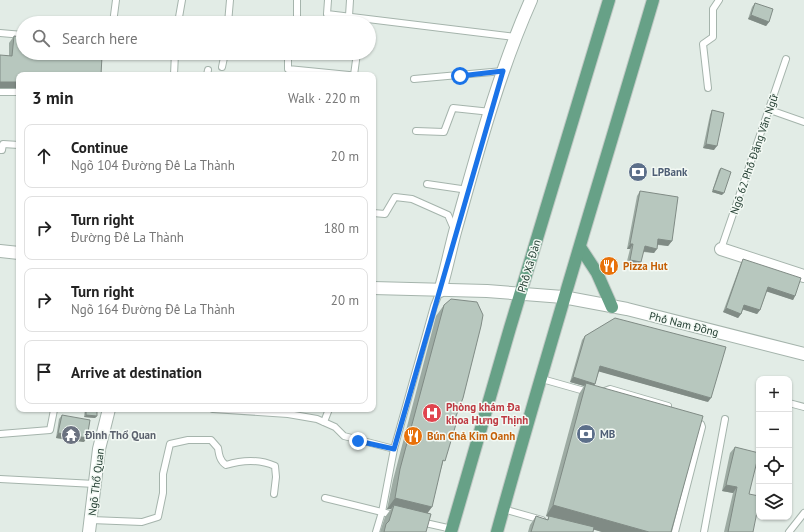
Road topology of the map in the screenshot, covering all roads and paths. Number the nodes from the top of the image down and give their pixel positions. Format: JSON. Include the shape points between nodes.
{"nodes":[{"id":1,"x":116,"y":0,"type":"edge"},
{"id":2,"x":182,"y":0,"type":"edge"},
{"id":3,"x":230,"y":0,"type":"edge"},
{"id":4,"x":297,"y":0,"type":"edge"},
{"id":5,"x":328,"y":0,"type":"edge"},
{"id":6,"x":350,"y":0,"type":"edge"},
{"id":7,"x":531,"y":0,"type":"edge"},
{"id":8,"x":609,"y":0,"type":"edge"},
{"id":9,"x":653,"y":0,"type":"edge"},
{"id":10,"x":719,"y":0,"type":"edge"},
{"id":11,"x":114,"y":16,"type":"edge"},
{"id":12,"x":179,"y":16,"type":"edge"},
{"id":13,"x":229,"y":16,"type":"edge"},
{"id":14,"x":297,"y":16,"type":"edge"},
{"id":15,"x":348,"y":16,"type":"joint"},
{"id":16,"x":376,"y":22,"type":"edge"},
{"id":17,"x":0,"y":33,"type":"edge"},
{"id":18,"x":16,"y":34,"type":"edge"},
{"id":19,"x":515,"y":37,"type":"junction"},
{"id":20,"x":786,"y":59,"type":"dead end"},
{"id":21,"x":175,"y":60,"type":"edge"},
{"id":22,"x":224,"y":60,"type":"edge"},
{"id":23,"x":288,"y":60,"type":"edge"},
{"id":24,"x":356,"y":60,"type":"edge"},
{"id":25,"x":222,"y":67,"type":"dead end"},
{"id":26,"x":503,"y":71,"type":"junction"},
{"id":27,"x":174,"y":72,"type":"edge"},
{"id":28,"x":318,"y":72,"type":"edge"},
{"id":29,"x":354,"y":72,"type":"edge"},
{"id":30,"x":414,"y":79,"type":"dead end"},
{"id":31,"x":708,"y":88,"type":"dead end"},
{"id":32,"x":0,"y":92,"type":"edge"},
{"id":33,"x":16,"y":92,"type":"edge"},
{"id":34,"x":770,"y":110,"type":"junction"},
{"id":35,"x":491,"y":112,"type":"junction"},
{"id":36,"x":804,"y":122,"type":"edge"},
{"id":37,"x":416,"y":131,"type":"dead end"},
{"id":38,"x":16,"y":144,"type":"edge"},
{"id":39,"x":0,"y":150,"type":"edge"},
{"id":40,"x":427,"y":184,"type":"dead end"},
{"id":41,"x":468,"y":190,"type":"junction"},
{"id":42,"x":376,"y":214,"type":"edge"},
{"id":43,"x":455,"y":232,"type":"junction"},
{"id":44,"x":580,"y":247,"type":"junction"},
{"id":45,"x":722,"y":249,"type":"joint"},
{"id":46,"x":0,"y":251,"type":"edge"},
{"id":47,"x":16,"y":253,"type":"edge"},
{"id":48,"x":804,"y":276,"type":"edge"},
{"id":49,"x":376,"y":288,"type":"edge"},
{"id":50,"x":440,"y":291,"type":"junction"},
{"id":51,"x":520,"y":294,"type":"junction"},
{"id":52,"x":563,"y":297,"type":"junction"},
{"id":53,"x":612,"y":307,"type":"junction"},
{"id":54,"x":804,"y":354,"type":"edge"},
{"id":55,"x":542,"y":379,"type":"junction"},
{"id":56,"x":596,"y":394,"type":"junction"},
{"id":57,"x":610,"y":398,"type":"edge"},
{"id":58,"x":792,"y":404,"type":"edge"},
{"id":59,"x":668,"y":406,"type":"edge"},
{"id":60,"x":804,"y":407,"type":"edge"},
{"id":61,"x":54,"y":412,"type":"edge"},
{"id":62,"x":108,"y":412,"type":"edge"},
{"id":63,"x":260,"y":412,"type":"edge"},
{"id":64,"x":329,"y":412,"type":"edge"},
{"id":65,"x":725,"y":419,"type":"dead end"},
{"id":66,"x":690,"y":420,"type":"edge"},
{"id":67,"x":324,"y":422,"type":"junction"},
{"id":68,"x":0,"y":434,"type":"edge"},
{"id":69,"x":394,"y":449,"type":"junction"},
{"id":70,"x":0,"y":479,"type":"edge"},
{"id":71,"x":95,"y":484,"type":"junction"},
{"id":72,"x":274,"y":494,"type":"dead end"},
{"id":73,"x":325,"y":498,"type":"dead end"},
{"id":74,"x":503,"y":508,"type":"junction"},
{"id":75,"x":382,"y":512,"type":"junction"},
{"id":76,"x":804,"y":513,"type":"edge"},
{"id":77,"x":405,"y":518,"type":"edge"},
{"id":78,"x":91,"y":520,"type":"junction"},
{"id":79,"x":412,"y":520,"type":"edge"},
{"id":80,"x":551,"y":522,"type":"edge"},
{"id":81,"x":452,"y":530,"type":"edge"},
{"id":82,"x":89,"y":532,"type":"edge"},
{"id":83,"x":376,"y":532,"type":"edge"},
{"id":84,"x":497,"y":532,"type":"edge"},
{"id":85,"x":675,"y":532,"type":"edge"},
{"id":86,"x":704,"y":532,"type":"edge"},
{"id":87,"x":789,"y":532,"type":"edge"}],
"edges":[{"from":1,"to":11,"type":"lane"},
{"from":2,"to":12,"type":"lane"},
{"from":3,"to":13,"type":"lane"},
{"from":4,"to":14,"type":"lane"},
{"from":5,"to":15,"type":"lane","via":[[327,14]]},
{"from":6,"to":15,"type":"lane"},
{"from":7,"to":19,"type":"street"},
{"from":8,"to":51,"type":"main road","name":"Phố Xã Đàn"},
{"from":9,"to":44,"type":"main road"},
{"from":10,"to":31,"type":"lane","via":[[712,9],[713,38],[703,44]]},
{"from":16,"to":19,"type":"lane"},
{"from":17,"to":18,"type":"lane"},
{"from":19,"to":26,"type":"street"},
{"from":20,"to":34,"type":"lane","name":"Ngõ 62 Phố Đặng Văn Ngữ"},
{"from":21,"to":27,"type":"lane"},
{"from":22,"to":25,"type":"lane"},
{"from":23,"to":28,"type":"lane","via":[[288,69]]},
{"from":24,"to":29,"type":"lane"},
{"from":26,"to":30,"type":"lane"},
{"from":26,"to":35,"type":"street"},
{"from":32,"to":33,"type":"lane"},
{"from":34,"to":36,"type":"lane"},
{"from":34,"to":45,"type":"lane","name":"Ngõ 62 Phố Đặng Văn Ngữ"},
{"from":35,"to":37,"type":"lane","via":[[453,108],[444,132]]},
{"from":35,"to":41,"type":"street"},
{"from":38,"to":39,"type":"lane","via":[[3,144]]},
{"from":40,"to":41,"type":"lane"},
{"from":41,"to":43,"type":"street"},
{"from":42,"to":43,"type":"lane","via":[[385,214],[395,197],[412,199],[448,215]]},
{"from":43,"to":50,"type":"street"},
{"from":44,"to":52,"type":"main road"},
{"from":44,"to":53,"type":"main road"},
{"from":45,"to":48,"type":"street"},
{"from":46,"to":47,"type":"street"},
{"from":49,"to":50,"type":"street","name":"Phố Nam Đồng"},
{"from":50,"to":51,"type":"street","name":"Phố Nam Đồng"},
{"from":50,"to":69,"type":"lane"},
{"from":51,"to":52,"type":"street","name":"Phố Nam Đồng"},
{"from":51,"to":81,"type":"main road","name":"Phố Xã Đàn"},
{"from":52,"to":53,"type":"street","name":"Phố Nam Đồng"},
{"from":52,"to":55,"type":"main road"},
{"from":53,"to":54,"type":"street","name":"Phố Nam Đồng"},
{"from":55,"to":56,"type":"lane"},
{"from":55,"to":74,"type":"main road"},
{"from":56,"to":57,"type":"lane"},
{"from":56,"to":59,"type":"lane","via":[[610,389]]},
{"from":58,"to":60,"type":"lane"},
{"from":61,"to":68,"type":"lane","via":[[50,430]]},
{"from":62,"to":71,"type":"street","name":"Ngõ Thổ Quan","via":[[99,449]]},
{"from":63,"to":67,"type":"lane","via":[[288,414]]},
{"from":64,"to":67,"type":"lane"},
{"from":65,"to":86,"type":"lane"},
{"from":66,"to":85,"type":"lane","via":[[701,424],[702,428]]},
{"from":67,"to":69,"type":"lane","via":[[335,427],[344,436]]},
{"from":69,"to":75,"type":"lane"},
{"from":70,"to":71,"type":"lane"},
{"from":71,"to":78,"type":"street","name":"Ngõ Thổ Quan"},
{"from":72,"to":78,"type":"lane","via":[[275,466],[264,461],[226,465],[222,463],[218,448],[211,440],[188,440],[170,444],[163,474],[164,493],[158,517],[142,522]]},
{"from":73,"to":75,"type":"lane"},
{"from":74,"to":80,"type":"lane"},
{"from":74,"to":84,"type":"main road"},
{"from":75,"to":77,"type":"lane"},
{"from":75,"to":83,"type":"lane"},
{"from":76,"to":87,"type":"lane"},
{"from":78,"to":82,"type":"street","name":"Ngõ Thổ Quan"},
{"from":79,"to":81,"type":"lane"}]}
